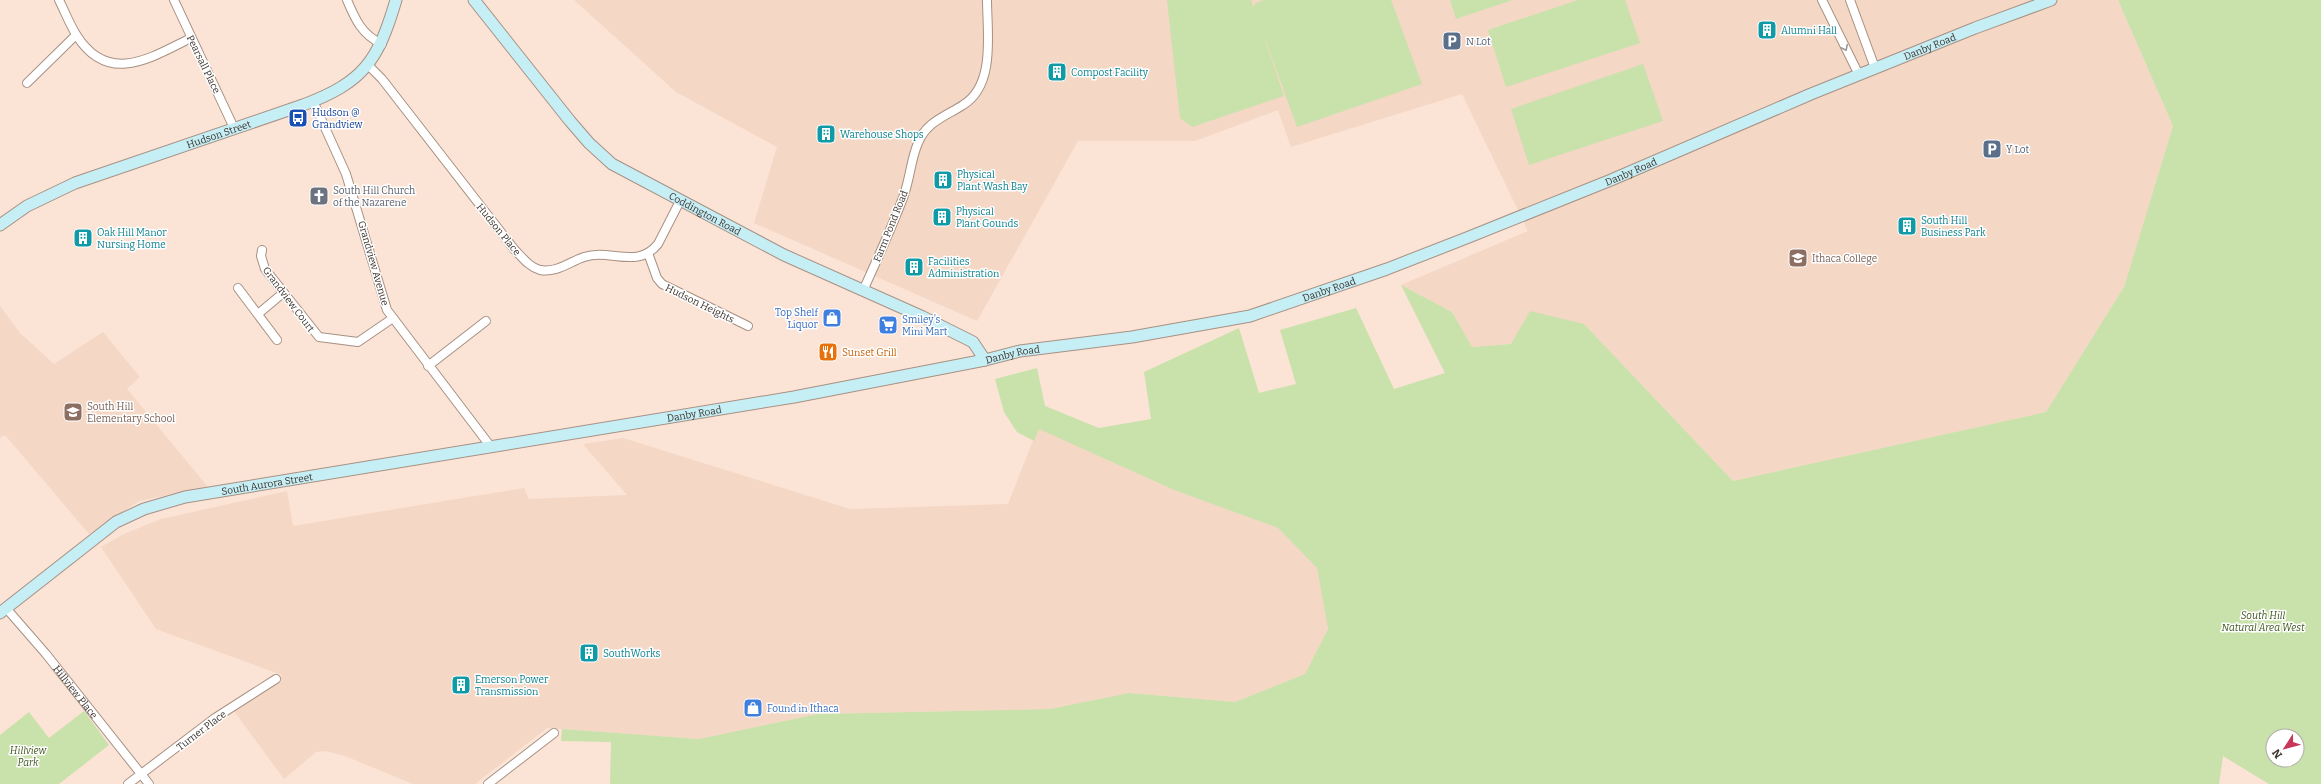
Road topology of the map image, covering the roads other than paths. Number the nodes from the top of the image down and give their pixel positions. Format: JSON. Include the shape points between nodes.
{"nodes":[{"id":1,"x":59,"y":0,"type":"edge"},
{"id":2,"x":174,"y":0,"type":"edge"},
{"id":3,"x":347,"y":0,"type":"edge"},
{"id":4,"x":396,"y":0,"type":"edge"},
{"id":5,"x":474,"y":0,"type":"edge"},
{"id":6,"x":987,"y":0,"type":"edge"},
{"id":7,"x":1822,"y":0,"type":"edge"},
{"id":8,"x":1850,"y":0,"type":"edge"},
{"id":9,"x":2051,"y":0,"type":"edge"},
{"id":10,"x":76,"y":35,"type":"junction"},
{"id":11,"x":191,"y":38,"type":"junction"},
{"id":12,"x":382,"y":44,"type":"junction"},
{"id":13,"x":368,"y":65,"type":"junction"},
{"id":14,"x":1875,"y":68,"type":"junction"},
{"id":15,"x":1859,"y":75,"type":"junction"},
{"id":16,"x":27,"y":83,"type":"dead end"},
{"id":17,"x":313,"y":102,"type":"junction"},
{"id":18,"x":234,"y":128,"type":"junction"},
{"id":19,"x":680,"y":201,"type":"junction"},
{"id":20,"x":0,"y":225,"type":"edge"},
{"id":21,"x":262,"y":250,"type":"dead end"},
{"id":22,"x":648,"y":253,"type":"junction"},
{"id":23,"x":238,"y":288,"type":"dead end"},
{"id":24,"x":863,"y":291,"type":"junction"},
{"id":25,"x":283,"y":293,"type":"junction"},
{"id":26,"x":258,"y":314,"type":"junction"},
{"id":27,"x":393,"y":318,"type":"junction"},
{"id":28,"x":486,"y":321,"type":"dead end"},
{"id":29,"x":748,"y":326,"type":"dead end"},
{"id":30,"x":277,"y":340,"type":"dead end"},
{"id":31,"x":985,"y":360,"type":"junction"},
{"id":32,"x":428,"y":366,"type":"junction"},
{"id":33,"x":566,"y":434,"type":"joint"},
{"id":34,"x":492,"y":447,"type":"junction"},
{"id":35,"x":2,"y":607,"type":"edge"},
{"id":36,"x":276,"y":679,"type":"dead end"},
{"id":37,"x":554,"y":733,"type":"dead end"},
{"id":38,"x":142,"y":774,"type":"junction"},
{"id":39,"x":128,"y":784,"type":"edge"},
{"id":40,"x":149,"y":784,"type":"edge"},
{"id":41,"x":488,"y":784,"type":"edge"}],
"edges":[{"from":1,"to":10,"type":"street"},
{"from":2,"to":11,"type":"street","name":"Pearsall Place"},
{"from":3,"to":12,"type":"street","via":[[362,31]]},
{"from":4,"to":12,"type":"main road","name":"Hudson Street"},
{"from":5,"to":19,"type":"main road","name":"Coddington Road","via":[[597,151],[622,171]]},
{"from":6,"to":24,"type":"street","name":"Farm Pond Road","via":[[986,61],[980,86],[969,101],[938,119],[923,132],[916,147],[904,195]]},
{"from":7,"to":15,"type":"street","one_way":true},
{"from":8,"to":14,"type":"street"},
{"from":9,"to":14,"type":"main road","name":"Danby Road"},
{"from":10,"to":11,"type":"street","via":[[97,56],[113,64],[124,65],[141,61]]},
{"from":10,"to":16,"type":"street"},
{"from":11,"to":18,"type":"street","name":"Pearsall Place"},
{"from":12,"to":13,"type":"main road","name":"Hudson Street"},
{"from":13,"to":17,"type":"main road","name":"Hudson Street","via":[[347,84]]},
{"from":13,"to":22,"type":"street","name":"Hudson Place","via":[[382,79],[514,250],[529,265],[547,270],[560,268],[582,257],[596,254],[631,258]]},
{"from":14,"to":15,"type":"main road","name":"Danby Road"},
{"from":15,"to":31,"type":"main road","name":"Danby Road","via":[[1469,237],[1387,269],[1250,316],[1132,337],[1020,351]]},
{"from":17,"to":18,"type":"main road","name":"Hudson Street"},
{"from":17,"to":27,"type":"street","name":"Grandview Avenue","via":[[346,174],[360,213],[385,303]]},
{"from":18,"to":20,"type":"main road","name":"Hudson Street","via":[[75,183],[27,206]]},
{"from":19,"to":22,"type":"street","via":[[658,244]]},
{"from":19,"to":24,"type":"main road","name":"Coddington Road","via":[[784,255]]},
{"from":21,"to":25,"type":"street","name":"Grandview Court","via":[[262,263]]},
{"from":22,"to":29,"type":"street","name":"Hudson Heights","via":[[658,281],[662,284]]},
{"from":23,"to":26,"type":"street"},
{"from":24,"to":31,"type":"main road","name":"Coddington Road","via":[[972,342]]},
{"from":25,"to":26,"type":"street"},
{"from":25,"to":27,"type":"street","name":"Grandview Court","via":[[319,337],[358,342]]},
{"from":26,"to":30,"type":"street"},
{"from":27,"to":32,"type":"street","name":"Grandview Avenue"},
{"from":28,"to":32,"type":"street"},
{"from":31,"to":33,"type":"main road","name":"Danby Road","via":[[794,397]]},
{"from":32,"to":34,"type":"street","name":"Grandview Avenue"},
{"from":33,"to":34,"type":"main road","name":"South Aurora Street"},
{"from":34,"to":35,"type":"main road","name":"South Aurora Street","via":[[185,497],[157,504],[116,522]]},
{"from":35,"to":38,"type":"street","name":"Hillview Place"},
{"from":36,"to":38,"type":"street","name":"Turner Place","via":[[215,718]]},
{"from":37,"to":41,"type":"street"},
{"from":38,"to":39,"type":"street","name":"Turner Place"},
{"from":38,"to":40,"type":"street","name":"Hillview Place"}]}
